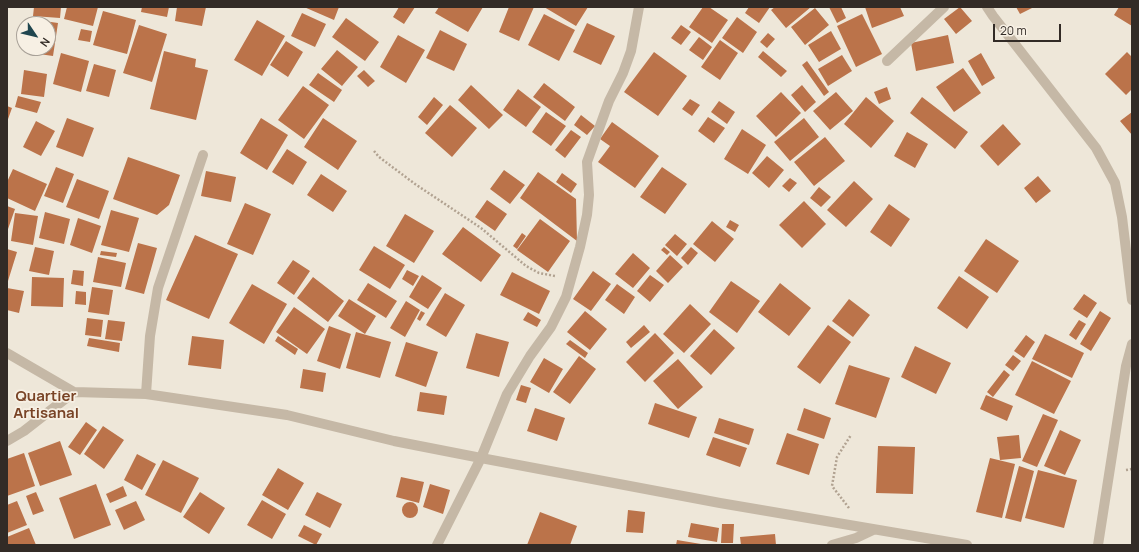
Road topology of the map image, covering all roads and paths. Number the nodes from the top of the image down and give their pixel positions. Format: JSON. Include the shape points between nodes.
{"nodes":[{"id":1,"x":639,"y":7,"type":"edge"},
{"id":2,"x":944,"y":7,"type":"edge"},
{"id":3,"x":987,"y":7,"type":"edge"},
{"id":4,"x":887,"y":61,"type":"dead end"},
{"id":5,"x":374,"y":151,"type":"dead end"},
{"id":6,"x":203,"y":155,"type":"dead end"},
{"id":7,"x":571,"y":280,"type":"junction"},
{"id":8,"x":1132,"y":300,"type":"edge"},
{"id":9,"x":1132,"y":344,"type":"edge"},
{"id":10,"x":7,"y":352,"type":"edge"},
{"id":11,"x":74,"y":392,"type":"junction"},
{"id":12,"x":146,"y":394,"type":"junction"},
{"id":13,"x":851,"y":435,"type":"dead end"},
{"id":14,"x":7,"y":441,"type":"edge"},
{"id":15,"x":481,"y":458,"type":"junction"},
{"id":16,"x":873,"y":530,"type":"junction"},
{"id":17,"x":853,"y":541,"type":"edge"},
{"id":18,"x":437,"y":545,"type":"edge"},
{"id":19,"x":832,"y":545,"type":"edge"},
{"id":20,"x":967,"y":545,"type":"edge"},
{"id":21,"x":1098,"y":545,"type":"edge"}],
"edges":[{"from":1,"to":7,"type":"street","via":[[623,73],[609,101],[587,162],[588,215]]},
{"from":2,"to":4,"type":"street"},
{"from":3,"to":8,"type":"street","via":[[1096,148],[1115,183],[1122,217]]},
{"from":5,"to":7,"type":"path","via":[[415,184],[481,228],[526,266],[540,273]]},
{"from":6,"to":12,"type":"street","via":[[158,288],[150,336]]},
{"from":7,"to":15,"type":"street","via":[[566,297],[551,327],[530,356],[508,394]]},
{"from":9,"to":21,"type":"street","via":[[1126,366]]},
{"from":10,"to":11,"type":"street"},
{"from":11,"to":12,"type":"street"},
{"from":11,"to":14,"type":"street"},
{"from":12,"to":15,"type":"street","via":[[287,416]]},
{"from":13,"to":16,"type":"path","via":[[837,457],[832,486],[848,508]]},
{"from":15,"to":16,"type":"street"},
{"from":15,"to":18,"type":"street"},
{"from":16,"to":17,"type":"street"},
{"from":16,"to":20,"type":"street"},
{"from":17,"to":19,"type":"street"}]}
